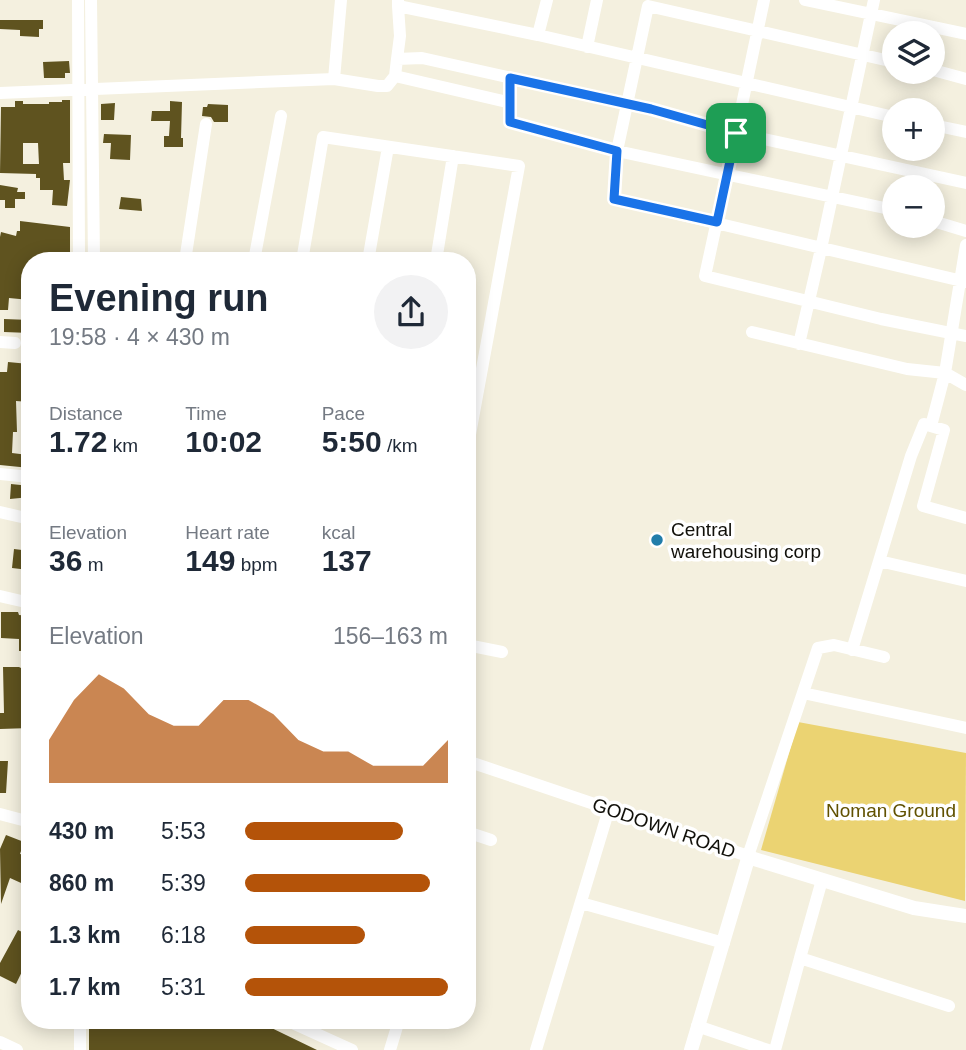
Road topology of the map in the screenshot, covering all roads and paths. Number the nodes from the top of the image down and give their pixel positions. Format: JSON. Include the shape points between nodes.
{"nodes":[{"id":1,"x":78,"y":0,"type":"edge"},
{"id":2,"x":91,"y":0,"type":"edge"},
{"id":3,"x":341,"y":0,"type":"edge"},
{"id":4,"x":547,"y":0,"type":"edge"},
{"id":5,"x":597,"y":0,"type":"edge"},
{"id":6,"x":764,"y":0,"type":"edge"},
{"id":7,"x":805,"y":0,"type":"edge"},
{"id":8,"x":874,"y":0,"type":"edge"},
{"id":9,"x":398,"y":3,"type":"edge"},
{"id":10,"x":649,"y":3,"type":"edge"},
{"id":11,"x":871,"y":15,"type":"junction"},
{"id":12,"x":758,"y":31,"type":"junction"},
{"id":13,"x":966,"y":34,"type":"edge"},
{"id":14,"x":538,"y":35,"type":"junction"},
{"id":15,"x":587,"y":47,"type":"junction"},
{"id":16,"x":861,"y":55,"type":"junction"},
{"id":17,"x":397,"y":59,"type":"junction"},
{"id":18,"x":637,"y":59,"type":"junction"},
{"id":19,"x":882,"y":59,"type":"edge"},
{"id":20,"x":945,"y":73,"type":"edge"},
{"id":21,"x":395,"y":76,"type":"junction"},
{"id":22,"x":510,"y":78,"type":"junction"},
{"id":23,"x":334,"y":79,"type":"junction"},
{"id":24,"x":966,"y":79,"type":"edge"},
{"id":25,"x":747,"y":83,"type":"junction"},
{"id":26,"x":85,"y":88,"type":"junction"},
{"id":27,"x":0,"y":93,"type":"edge"},
{"id":28,"x":511,"y":103,"type":"junction"},
{"id":29,"x":627,"y":103,"type":"junction"},
{"id":30,"x":850,"y":108,"type":"junction"},
{"id":31,"x":882,"y":115,"type":"edge"},
{"id":32,"x":281,"y":116,"type":"dead end"},
{"id":33,"x":206,"y":124,"type":"dead end"},
{"id":34,"x":945,"y":128,"type":"edge"},
{"id":35,"x":966,"y":132,"type":"edge"},
{"id":36,"x":736,"y":133,"type":"junction"},
{"id":37,"x":388,"y":147,"type":"junction"},
{"id":38,"x":617,"y":151,"type":"junction"},
{"id":39,"x":453,"y":156,"type":"junction"},
{"id":40,"x":839,"y":156,"type":"junction"},
{"id":41,"x":728,"y":175,"type":"junction"},
{"id":42,"x":966,"y":183,"type":"edge"},
{"id":43,"x":832,"y":195,"type":"junction"},
{"id":44,"x":882,"y":207,"type":"edge"},
{"id":45,"x":717,"y":222,"type":"junction"},
{"id":46,"x":945,"y":225,"type":"edge"},
{"id":47,"x":966,"y":231,"type":"edge"},
{"id":48,"x":966,"y":245,"type":"edge"},
{"id":49,"x":821,"y":249,"type":"junction"},
{"id":50,"x":79,"y":252,"type":"edge"},
{"id":51,"x":94,"y":252,"type":"edge"},
{"id":52,"x":186,"y":252,"type":"edge"},
{"id":53,"x":256,"y":252,"type":"edge"},
{"id":54,"x":304,"y":252,"type":"edge"},
{"id":55,"x":370,"y":252,"type":"edge"},
{"id":56,"x":437,"y":252,"type":"edge"},
{"id":57,"x":963,"y":282,"type":"edge"},
{"id":58,"x":808,"y":302,"type":"junction"},
{"id":59,"x":752,"y":332,"type":"dead end"},
{"id":60,"x":950,"y":333,"type":"junction"},
{"id":61,"x":966,"y":336,"type":"edge"},
{"id":62,"x":0,"y":342,"type":"edge"},
{"id":63,"x":15,"y":344,"type":"dead end"},
{"id":64,"x":799,"y":344,"type":"junction"},
{"id":65,"x":476,"y":368,"type":"edge"},
{"id":66,"x":482,"y":369,"type":"junction"},
{"id":67,"x":945,"y":373,"type":"junction"},
{"id":68,"x":966,"y":385,"type":"edge"},
{"id":69,"x":476,"y":402,"type":"edge"},
{"id":70,"x":931,"y":426,"type":"junction"},
{"id":71,"x":0,"y":474,"type":"edge"},
{"id":72,"x":21,"y":476,"type":"edge"},
{"id":73,"x":0,"y":512,"type":"edge"},
{"id":74,"x":21,"y":517,"type":"edge"},
{"id":75,"x":966,"y":518,"type":"edge"},
{"id":76,"x":880,"y":561,"type":"junction"},
{"id":77,"x":966,"y":581,"type":"edge"},
{"id":78,"x":0,"y":597,"type":"edge"},
{"id":79,"x":21,"y":601,"type":"edge"},
{"id":80,"x":476,"y":647,"type":"edge"},
{"id":81,"x":852,"y":650,"type":"junction"},
{"id":82,"x":502,"y":652,"type":"dead end"},
{"id":83,"x":884,"y":657,"type":"dead end"},
{"id":84,"x":803,"y":693,"type":"junction"},
{"id":85,"x":966,"y":728,"type":"edge"},
{"id":86,"x":476,"y":764,"type":"edge"},
{"id":87,"x":609,"y":809,"type":"junction"},
{"id":88,"x":0,"y":814,"type":"edge"},
{"id":89,"x":21,"y":820,"type":"edge"},
{"id":90,"x":476,"y":835,"type":"edge"},
{"id":91,"x":491,"y":840,"type":"dead end"},
{"id":92,"x":750,"y":857,"type":"junction"},
{"id":93,"x":822,"y":880,"type":"junction"},
{"id":94,"x":581,"y":903,"type":"junction"},
{"id":95,"x":966,"y":916,"type":"edge"},
{"id":96,"x":724,"y":943,"type":"junction"},
{"id":97,"x":800,"y":958,"type":"junction"},
{"id":98,"x":949,"y":1006,"type":"dead end"},
{"id":99,"x":697,"y":1026,"type":"junction"},
{"id":100,"x":80,"y":1029,"type":"edge"},
{"id":101,"x":306,"y":1029,"type":"edge"},
{"id":102,"x":396,"y":1029,"type":"edge"},
{"id":103,"x":0,"y":1042,"type":"edge"},
{"id":104,"x":763,"y":1049,"type":"edge"},
{"id":105,"x":17,"y":1050,"type":"edge"},
{"id":106,"x":80,"y":1050,"type":"edge"},
{"id":107,"x":352,"y":1050,"type":"edge"},
{"id":108,"x":390,"y":1050,"type":"edge"},
{"id":109,"x":536,"y":1050,"type":"edge"},
{"id":110,"x":691,"y":1050,"type":"edge"},
{"id":111,"x":775,"y":1050,"type":"edge"}],
"edges":[{"from":1,"to":26,"type":"street"},
{"from":2,"to":26,"type":"street"},
{"from":3,"to":23,"type":"street"},
{"from":4,"to":14,"type":"street"},
{"from":5,"to":15,"type":"street"},
{"from":6,"to":12,"type":"street"},
{"from":7,"to":11,"type":"street"},
{"from":8,"to":11,"type":"street"},
{"from":9,"to":14,"type":"street"},
{"from":9,"to":17,"type":"street"},
{"from":10,"to":12,"type":"street"},
{"from":10,"to":18,"type":"street"},
{"from":11,"to":13,"type":"street"},
{"from":11,"to":16,"type":"street"},
{"from":12,"to":16,"type":"street"},
{"from":12,"to":25,"type":"street"},
{"from":14,"to":15,"type":"street"},
{"from":15,"to":18,"type":"street"},
{"from":16,"to":19,"type":"street"},
{"from":16,"to":30,"type":"street"},
{"from":17,"to":21,"type":"street"},
{"from":17,"to":22,"type":"street","via":[[422,58]]},
{"from":18,"to":25,"type":"street"},
{"from":18,"to":29,"type":"street"},
{"from":20,"to":24,"type":"street"},
{"from":21,"to":23,"type":"street","via":[[387,86]]},
{"from":21,"to":28,"type":"street"},
{"from":22,"to":28,"type":"street"},
{"from":22,"to":29,"type":"street"},
{"from":23,"to":26,"type":"street"},
{"from":25,"to":30,"type":"street"},
{"from":25,"to":36,"type":"street"},
{"from":26,"to":27,"type":"street"},
{"from":26,"to":50,"type":"street"},
{"from":26,"to":51,"type":"street"},
{"from":28,"to":38,"type":"street","via":[[510,122]]},
{"from":29,"to":36,"type":"street"},
{"from":29,"to":38,"type":"street"},
{"from":30,"to":31,"type":"street"},
{"from":30,"to":40,"type":"street"},
{"from":32,"to":53,"type":"street"},
{"from":33,"to":52,"type":"street"},
{"from":34,"to":35,"type":"street"},
{"from":36,"to":40,"type":"street"},
{"from":36,"to":41,"type":"street"},
{"from":37,"to":39,"type":"street"},
{"from":37,"to":54,"type":"street","via":[[323,137]]},
{"from":37,"to":55,"type":"street"},
{"from":38,"to":41,"type":"street"},
{"from":38,"to":45,"type":"street","via":[[614,199]]},
{"from":39,"to":56,"type":"street"},
{"from":39,"to":66,"type":"street","via":[[519,166]]},
{"from":40,"to":42,"type":"street"},
{"from":40,"to":43,"type":"street"},
{"from":41,"to":43,"type":"street"},
{"from":41,"to":45,"type":"street"},
{"from":43,"to":44,"type":"street"},
{"from":43,"to":49,"type":"street"},
{"from":45,"to":49,"type":"street"},
{"from":45,"to":58,"type":"street","via":[[705,276]]},
{"from":46,"to":47,"type":"street"},
{"from":48,"to":57,"type":"street"},
{"from":49,"to":57,"type":"street"},
{"from":49,"to":58,"type":"street"},
{"from":57,"to":60,"type":"street"},
{"from":58,"to":60,"type":"street"},
{"from":58,"to":64,"type":"street"},
{"from":59,"to":64,"type":"street"},
{"from":60,"to":61,"type":"street"},
{"from":60,"to":67,"type":"street"},
{"from":62,"to":63,"type":"street"},
{"from":64,"to":67,"type":"street"},
{"from":65,"to":66,"type":"street"},
{"from":66,"to":69,"type":"street"},
{"from":67,"to":68,"type":"street"},
{"from":67,"to":70,"type":"street"},
{"from":70,"to":75,"type":"street","via":[[944,430],[923,506]]},
{"from":70,"to":76,"type":"street","via":[[924,424],[911,456]]},
{"from":71,"to":72,"type":"street"},
{"from":73,"to":74,"type":"street"},
{"from":76,"to":77,"type":"street"},
{"from":76,"to":81,"type":"street"},
{"from":78,"to":79,"type":"street"},
{"from":80,"to":82,"type":"street"},
{"from":81,"to":83,"type":"street","name":"GODOWN ROAD"},
{"from":81,"to":84,"type":"street","name":"GODOWN ROAD","via":[[818,648]]},
{"from":84,"to":85,"type":"street"},
{"from":84,"to":92,"type":"street","name":"GODOWN ROAD"},
{"from":86,"to":87,"type":"street","name":"GODOWN ROAD"},
{"from":87,"to":92,"type":"street","name":"GODOWN ROAD"},
{"from":87,"to":94,"type":"street"},
{"from":88,"to":89,"type":"street"},
{"from":90,"to":91,"type":"street"},
{"from":92,"to":93,"type":"main road"},
{"from":92,"to":96,"type":"main road"},
{"from":93,"to":95,"type":"main road","via":[[914,908]]},
{"from":93,"to":97,"type":"street"},
{"from":94,"to":96,"type":"street"},
{"from":94,"to":109,"type":"street"},
{"from":96,"to":99,"type":"main road"},
{"from":97,"to":98,"type":"street"},
{"from":97,"to":111,"type":"street"},
{"from":99,"to":104,"type":"street"},
{"from":99,"to":110,"type":"main road"},
{"from":100,"to":106,"type":"street"},
{"from":101,"to":107,"type":"street"},
{"from":102,"to":108,"type":"street"},
{"from":103,"to":105,"type":"street"}]}
